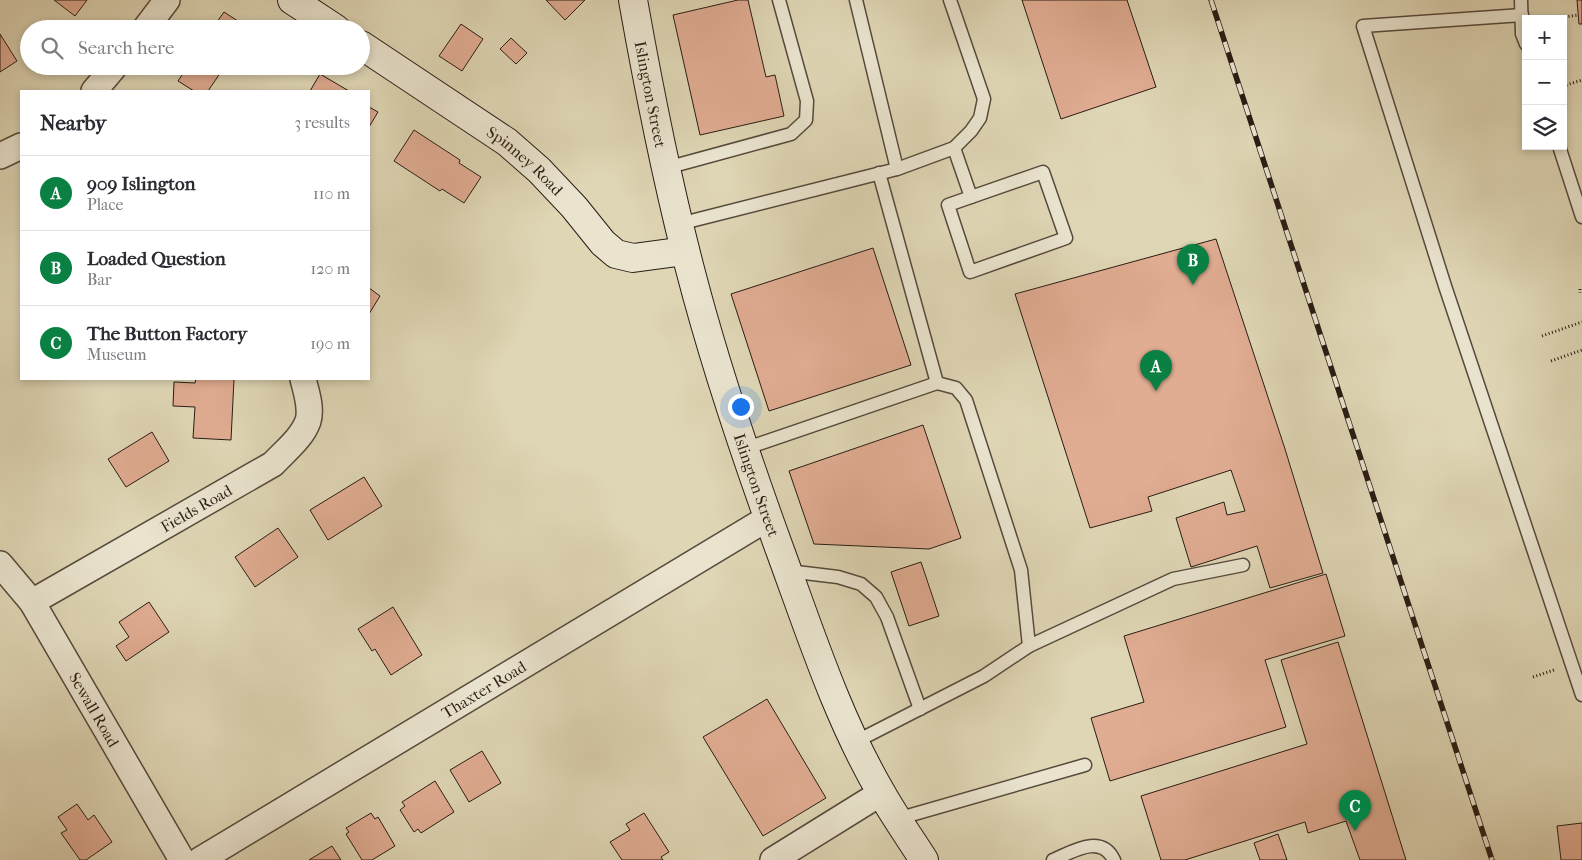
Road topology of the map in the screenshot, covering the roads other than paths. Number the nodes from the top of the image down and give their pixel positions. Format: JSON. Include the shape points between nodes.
{"nodes":[{"id":1,"x":167,"y":0,"type":"edge"},
{"id":2,"x":292,"y":0,"type":"edge"},
{"id":3,"x":633,"y":0,"type":"edge"},
{"id":4,"x":779,"y":0,"type":"edge"},
{"id":5,"x":856,"y":0,"type":"edge"},
{"id":6,"x":950,"y":0,"type":"edge"},
{"id":7,"x":1521,"y":0,"type":"edge"},
{"id":8,"x":1522,"y":15,"type":"joint"},
{"id":9,"x":152,"y":20,"type":"edge"},
{"id":10,"x":322,"y":20,"type":"edge"},
{"id":11,"x":370,"y":51,"type":"edge"},
{"id":12,"x":107,"y":75,"type":"edge"},
{"id":13,"x":95,"y":90,"type":"edge"},
{"id":14,"x":20,"y":146,"type":"edge"},
{"id":15,"x":954,"y":148,"type":"junction"},
{"id":16,"x":1560,"y":150,"type":"edge"},
{"id":17,"x":0,"y":156,"type":"edge"},
{"id":18,"x":666,"y":168,"type":"junction"},
{"id":19,"x":897,"y":169,"type":"junction"},
{"id":20,"x":879,"y":173,"type":"junction"},
{"id":21,"x":971,"y":197,"type":"junction"},
{"id":22,"x":1582,"y":217,"type":"edge"},
{"id":23,"x":679,"y":224,"type":"junction"},
{"id":24,"x":685,"y":251,"type":"junction"},
{"id":25,"x":303,"y":380,"type":"edge"},
{"id":26,"x":937,"y":383,"type":"junction"},
{"id":27,"x":744,"y":449,"type":"junction"},
{"id":28,"x":768,"y":518,"type":"junction"},
{"id":29,"x":0,"y":564,"type":"edge"},
{"id":30,"x":1243,"y":566,"type":"dead end"},
{"id":31,"x":788,"y":572,"type":"junction"},
{"id":32,"x":32,"y":602,"type":"junction"},
{"id":33,"x":1029,"y":646,"type":"junction"},
{"id":34,"x":1582,"y":696,"type":"edge"},
{"id":35,"x":920,"y":709,"type":"junction"},
{"id":36,"x":855,"y":742,"type":"junction"},
{"id":37,"x":1085,"y":765,"type":"dead end"},
{"id":38,"x":881,"y":793,"type":"junction"},
{"id":39,"x":897,"y":819,"type":"junction"},
{"id":40,"x":182,"y":860,"type":"edge"},
{"id":41,"x":200,"y":860,"type":"edge"},
{"id":42,"x":773,"y":860,"type":"edge"},
{"id":43,"x":924,"y":860,"type":"edge"},
{"id":44,"x":1053,"y":860,"type":"edge"},
{"id":45,"x":1114,"y":860,"type":"edge"}],
"edges":[{"from":1,"to":9,"type":"street"},
{"from":2,"to":10,"type":"street"},
{"from":3,"to":18,"type":"street","name":"Islington Street"},
{"from":4,"to":18,"type":"lane","via":[[807,101],[806,120],[792,134]]},
{"from":5,"to":19,"type":"lane"},
{"from":6,"to":15,"type":"lane","via":[[984,100],[980,118]]},
{"from":7,"to":8,"type":"lane"},
{"from":8,"to":34,"type":"lane","via":[[1363,26],[1445,286]]},
{"from":11,"to":24,"type":"street","name":"Spinney Road","via":[[507,142],[539,170],[616,254],[634,258]]},
{"from":12,"to":13,"type":"street"},
{"from":14,"to":17,"type":"street"},
{"from":15,"to":19,"type":"lane"},
{"from":15,"to":21,"type":"lane"},
{"from":16,"to":22,"type":"lane"},
{"from":18,"to":23,"type":"street","name":"Islington Street"},
{"from":19,"to":20,"type":"lane"},
{"from":20,"to":23,"type":"lane"},
{"from":20,"to":26,"type":"lane"},
{"from":21,"to":21,"type":"lane","via":[[948,206],[970,272],[1066,238],[1043,172]]},
{"from":23,"to":24,"type":"street","name":"Islington Street"},
{"from":24,"to":27,"type":"street","name":"Islington Street"},
{"from":25,"to":32,"type":"street","name":"Fields Road","via":[[308,421],[296,440],[273,464]]},
{"from":26,"to":27,"type":"lane"},
{"from":26,"to":33,"type":"lane","via":[[956,388],[966,400],[1021,570]]},
{"from":27,"to":28,"type":"street","name":"Islington Street"},
{"from":28,"to":31,"type":"street","name":"Islington Street"},
{"from":28,"to":41,"type":"street","name":"Thaxter Road"},
{"from":29,"to":32,"type":"street","name":"Sewall Road"},
{"from":30,"to":33,"type":"lane","via":[[1173,579]]},
{"from":31,"to":35,"type":"lane","via":[[838,577],[861,584],[876,597],[887,617]]},
{"from":31,"to":36,"type":"street","name":"Islington Street","via":[[822,666]]},
{"from":32,"to":40,"type":"street","name":"Sewall Road"},
{"from":33,"to":35,"type":"lane","via":[[984,676]]},
{"from":35,"to":36,"type":"lane"},
{"from":36,"to":38,"type":"street","name":"Islington Street"},
{"from":37,"to":39,"type":"lane"},
{"from":38,"to":39,"type":"street","name":"Islington Street"},
{"from":38,"to":42,"type":"street"},
{"from":39,"to":43,"type":"street","name":"Islington Street"},
{"from":44,"to":45,"type":"lane","via":[[1090,845],[1103,848]]}]}
